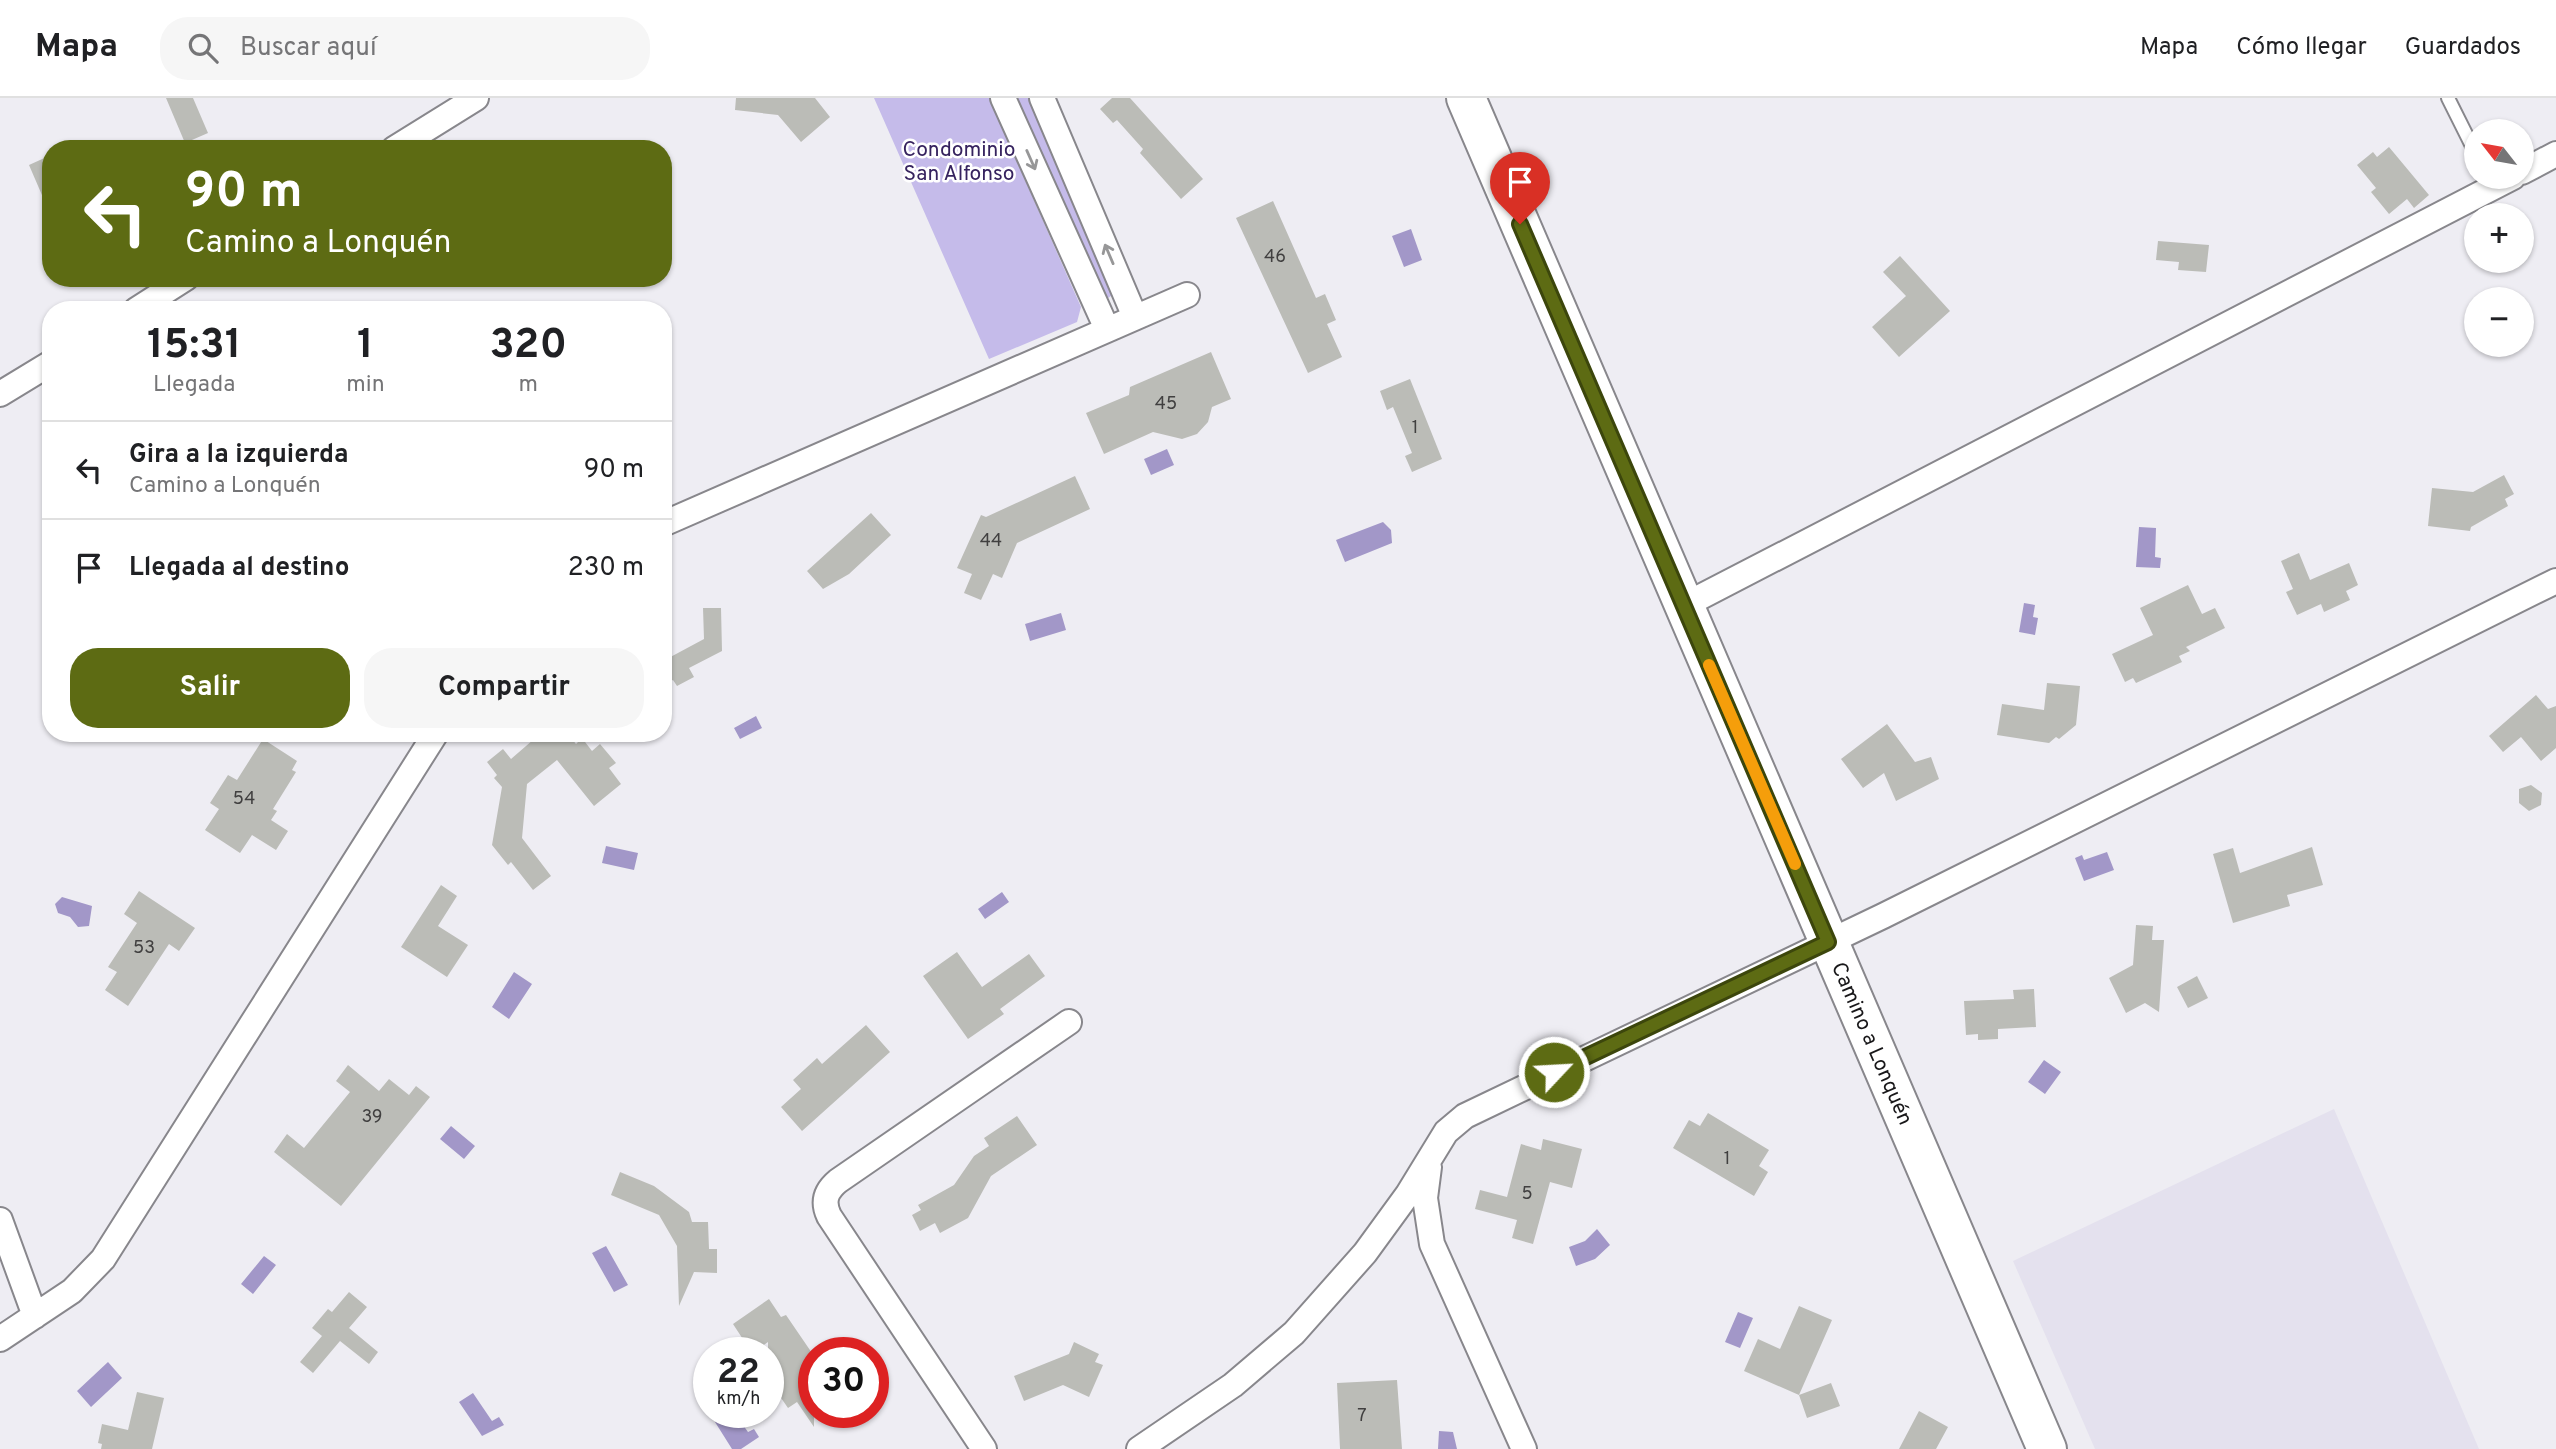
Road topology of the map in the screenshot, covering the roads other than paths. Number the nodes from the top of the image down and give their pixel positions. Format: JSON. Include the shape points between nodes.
{"nodes":[{"id":1,"x":476,"y":98,"type":"edge"},
{"id":2,"x":1003,"y":98,"type":"edge"},
{"id":3,"x":1042,"y":98,"type":"edge"},
{"id":4,"x":1466,"y":98,"type":"edge"},
{"id":5,"x":2448,"y":98,"type":"edge"},
{"id":6,"x":2464,"y":130,"type":"edge"},
{"id":7,"x":408,"y":140,"type":"edge"},
{"id":8,"x":2556,"y":154,"type":"edge"},
{"id":9,"x":2534,"y":166,"type":"edge"},
{"id":10,"x":2481,"y":189,"type":"edge"},
{"id":11,"x":172,"y":287,"type":"edge"},
{"id":12,"x":1187,"y":295,"type":"dead end"},
{"id":13,"x":150,"y":301,"type":"edge"},
{"id":14,"x":1135,"y":317,"type":"junction"},
{"id":15,"x":1107,"y":329,"type":"junction"},
{"id":16,"x":42,"y":368,"type":"edge"},
{"id":17,"x":0,"y":394,"type":"edge"},
{"id":18,"x":672,"y":520,"type":"edge"},
{"id":19,"x":2556,"y":581,"type":"edge"},
{"id":20,"x":1683,"y":606,"type":"junction"},
{"id":21,"x":430,"y":742,"type":"edge"},
{"id":22,"x":1828,"y":942,"type":"junction"},
{"id":23,"x":1069,"y":1022,"type":"dead end"},
{"id":24,"x":1430,"y":1160,"type":"junction"},
{"id":25,"x":0,"y":1220,"type":"edge"},
{"id":26,"x":35,"y":1316,"type":"junction"},
{"id":27,"x":0,"y":1339,"type":"edge"},
{"id":28,"x":984,"y":1449,"type":"edge"},
{"id":29,"x":1139,"y":1449,"type":"edge"},
{"id":30,"x":1524,"y":1449,"type":"edge"},
{"id":31,"x":2047,"y":1449,"type":"edge"}],
"edges":[{"from":1,"to":7,"type":"street"},
{"from":2,"to":15,"type":"street","one_way":true},
{"from":14,"to":3,"type":"street","one_way":true},
{"from":4,"to":20,"type":"main road","name":"Camino a Lonquén"},
{"from":5,"to":6,"type":"lane"},
{"from":8,"to":9,"type":"street"},
{"from":10,"to":20,"type":"street"},
{"from":11,"to":13,"type":"street"},
{"from":12,"to":14,"type":"street"},
{"from":14,"to":15,"type":"street"},
{"from":15,"to":18,"type":"street"},
{"from":16,"to":17,"type":"street"},
{"from":19,"to":22,"type":"street"},
{"from":20,"to":22,"type":"main road","name":"Camino a Lonquén"},
{"from":21,"to":26,"type":"street","via":[[103,1259],[72,1291]]},
{"from":22,"to":24,"type":"street","via":[[1478,1108],[1446,1132]]},
{"from":22,"to":31,"type":"main road","name":"Camino a Lonquén"},
{"from":23,"to":28,"type":"street","via":[[838,1181],[826,1195],[828,1216]]},
{"from":24,"to":29,"type":"street","via":[[1381,1232],[1294,1334],[1233,1385]]},
{"from":24,"to":30,"type":"street","via":[[1425,1198],[1432,1244]]},
{"from":25,"to":26,"type":"street"},
{"from":26,"to":27,"type":"street"}]}
